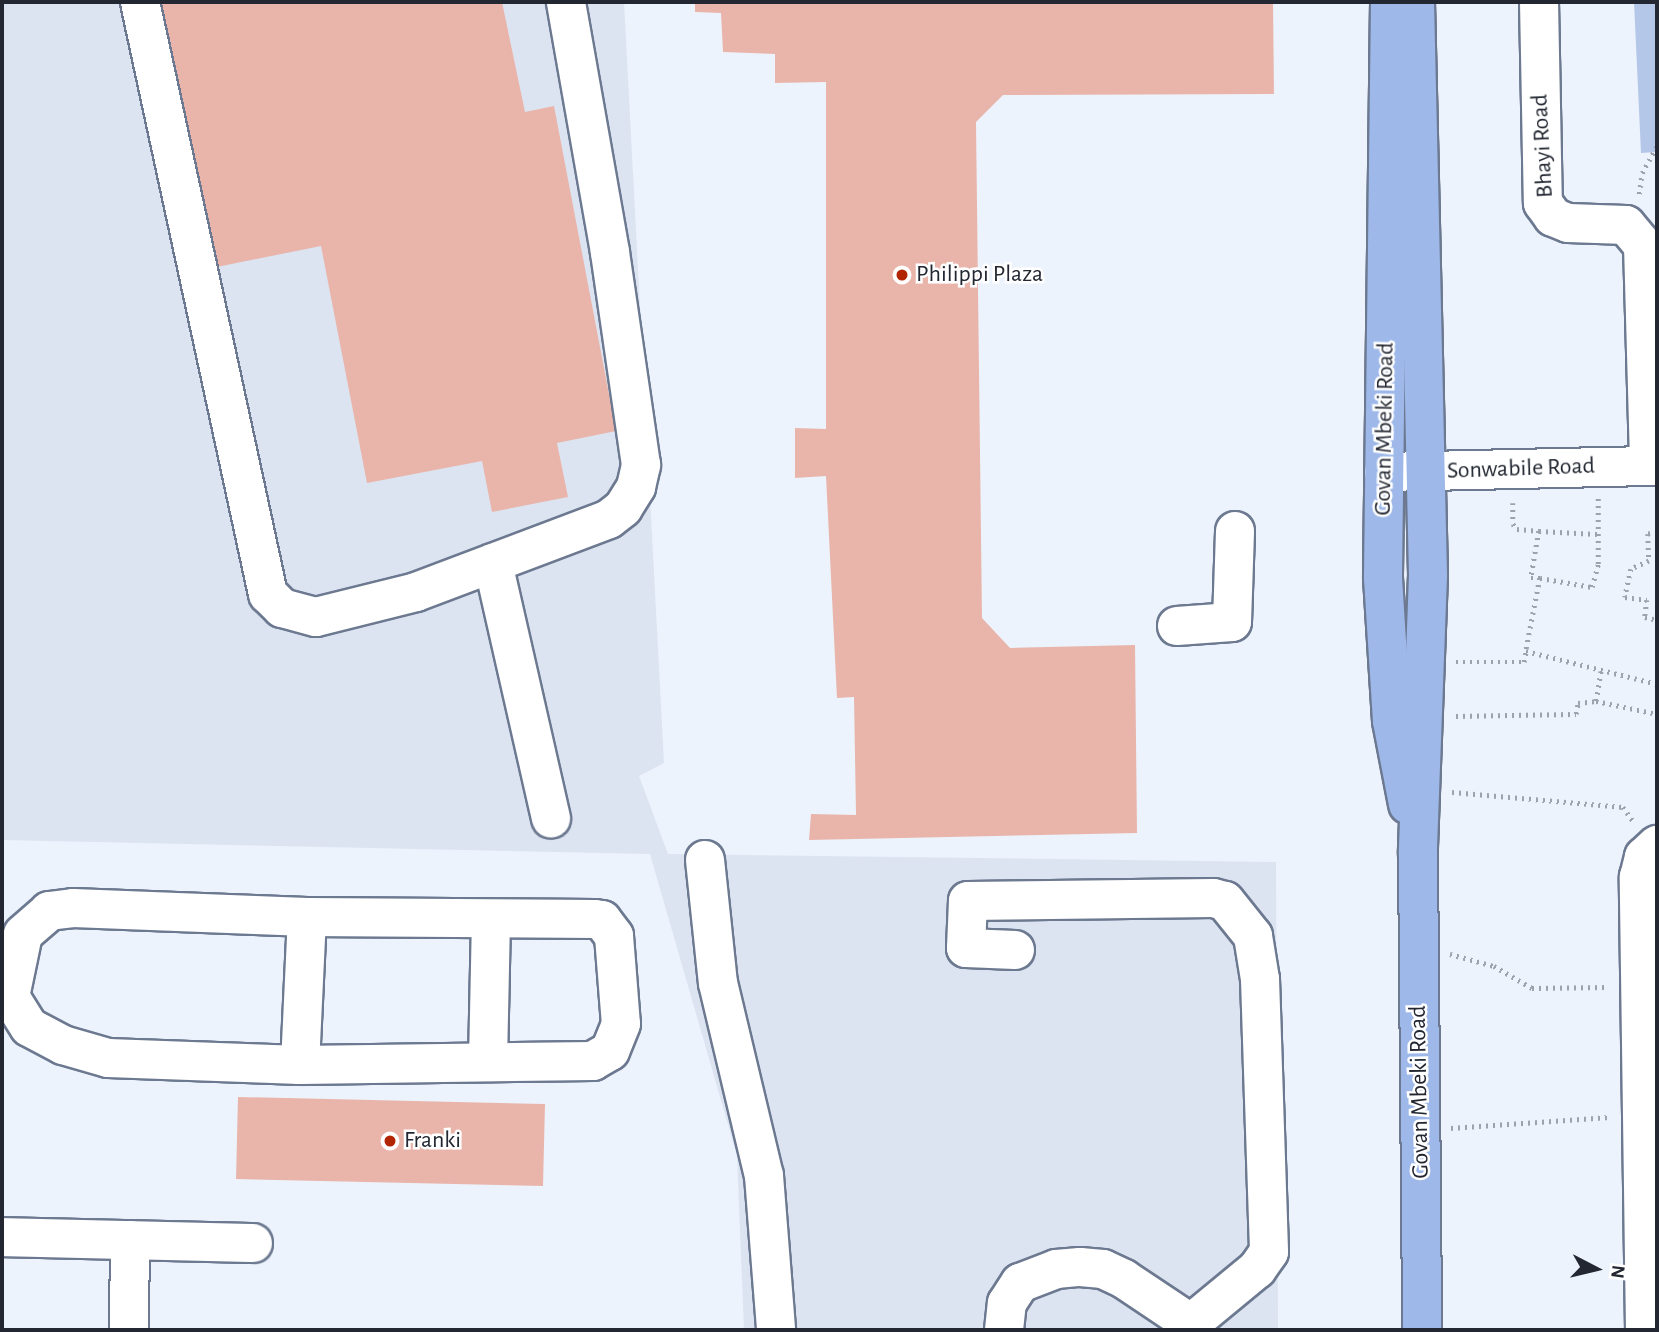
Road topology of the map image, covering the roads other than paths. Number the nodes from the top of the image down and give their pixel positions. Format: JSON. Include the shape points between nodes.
{"nodes":[{"id":1,"x":140,"y":2,"type":"edge"},
{"id":2,"x":566,"y":2,"type":"edge"},
{"id":3,"x":1390,"y":2,"type":"edge"},
{"id":4,"x":1415,"y":2,"type":"edge"},
{"id":5,"x":1539,"y":2,"type":"edge"},
{"id":6,"x":1653,"y":466,"type":"edge"},
{"id":7,"x":1426,"y":471,"type":"junction"},
{"id":8,"x":1384,"y":472,"type":"junction"},
{"id":9,"x":1235,"y":531,"type":"dead end"},
{"id":10,"x":493,"y":563,"type":"junction"},
{"id":11,"x":1177,"y":626,"type":"dead end"},
{"id":12,"x":551,"y":818,"type":"dead end"},
{"id":13,"x":1654,"y":846,"type":"edge"},
{"id":14,"x":1418,"y":854,"type":"junction"},
{"id":15,"x":705,"y":860,"type":"dead end"},
{"id":16,"x":307,"y":917,"type":"junction"},
{"id":17,"x":491,"y":921,"type":"junction"},
{"id":18,"x":1015,"y":950,"type":"dead end"},
{"id":19,"x":6,"y":997,"type":"edge"},
{"id":20,"x":1646,"y":1011,"type":"edge"},
{"id":21,"x":488,"y":1062,"type":"junction"},
{"id":22,"x":300,"y":1065,"type":"junction"},
{"id":23,"x":1650,"y":1205,"type":"edge"},
{"id":24,"x":2,"y":1237,"type":"edge"},
{"id":25,"x":130,"y":1240,"type":"junction"},
{"id":26,"x":253,"y":1243,"type":"dead end"},
{"id":27,"x":1186,"y":1326,"type":"edge"},
{"id":28,"x":129,"y":1330,"type":"edge"},
{"id":29,"x":776,"y":1330,"type":"edge"},
{"id":30,"x":1004,"y":1330,"type":"edge"},
{"id":31,"x":1422,"y":1330,"type":"edge"},
{"id":32,"x":1645,"y":1330,"type":"edge"}],
"edges":[{"from":1,"to":10,"type":"street","via":[[268,594],[282,608],[316,617],[416,592]]},
{"from":2,"to":10,"type":"street","via":[[641,465],[636,487],[623,508],[609,519]]},
{"from":3,"to":8,"type":"main road","name":"Govan Mbeki Road"},
{"from":4,"to":7,"type":"main road","name":"Govan Mbeki Road"},
{"from":5,"to":6,"type":"street","name":"Bhayi Road","via":[[1543,202],[1560,221],[1618,223],[1633,230],[1645,253]]},
{"from":6,"to":7,"type":"street","name":"Sonwabile Road"},
{"from":7,"to":8,"type":"street","name":"Sonwabile Road"},
{"from":7,"to":14,"type":"main road","name":"Govan Mbeki Road","via":[[1425,716]]},
{"from":8,"to":14,"type":"main road","name":"Govan Mbeki Road","via":[[1383,578],[1392,721]]},
{"from":9,"to":11,"type":"street","via":[[1232,622]]},
{"from":10,"to":12,"type":"street"},
{"from":13,"to":20,"type":"street","via":[[1639,877]]},
{"from":14,"to":31,"type":"main road","name":"Govan Mbeki Road"},
{"from":15,"to":29,"type":"street","via":[[718,984],[764,1176]]},
{"from":16,"to":17,"type":"street"},
{"from":16,"to":19,"type":"street","via":[[49,911],[23,934]]},
{"from":16,"to":22,"type":"street"},
{"from":17,"to":21,"type":"street"},
{"from":17,"to":21,"type":"street","via":[[602,920],[614,936],[621,1024],[610,1051],[593,1061]]},
{"from":18,"to":27,"type":"street","via":[[966,948],[968,901],[1213,898],[1225,901],[1253,936],[1260,979],[1269,1252],[1257,1269]]},
{"from":19,"to":22,"type":"street","via":[[29,1027],[63,1045],[108,1058]]},
{"from":20,"to":23,"type":"street","via":[[1642,1116]]},
{"from":21,"to":22,"type":"street"},
{"from":23,"to":32,"type":"street"},
{"from":24,"to":25,"type":"street"},
{"from":25,"to":26,"type":"street"},
{"from":25,"to":28,"type":"street"},
{"from":27,"to":30,"type":"street","via":[[1124,1279],[1103,1269],[1080,1267],[1056,1269],[1020,1283],[1007,1303]]}]}
